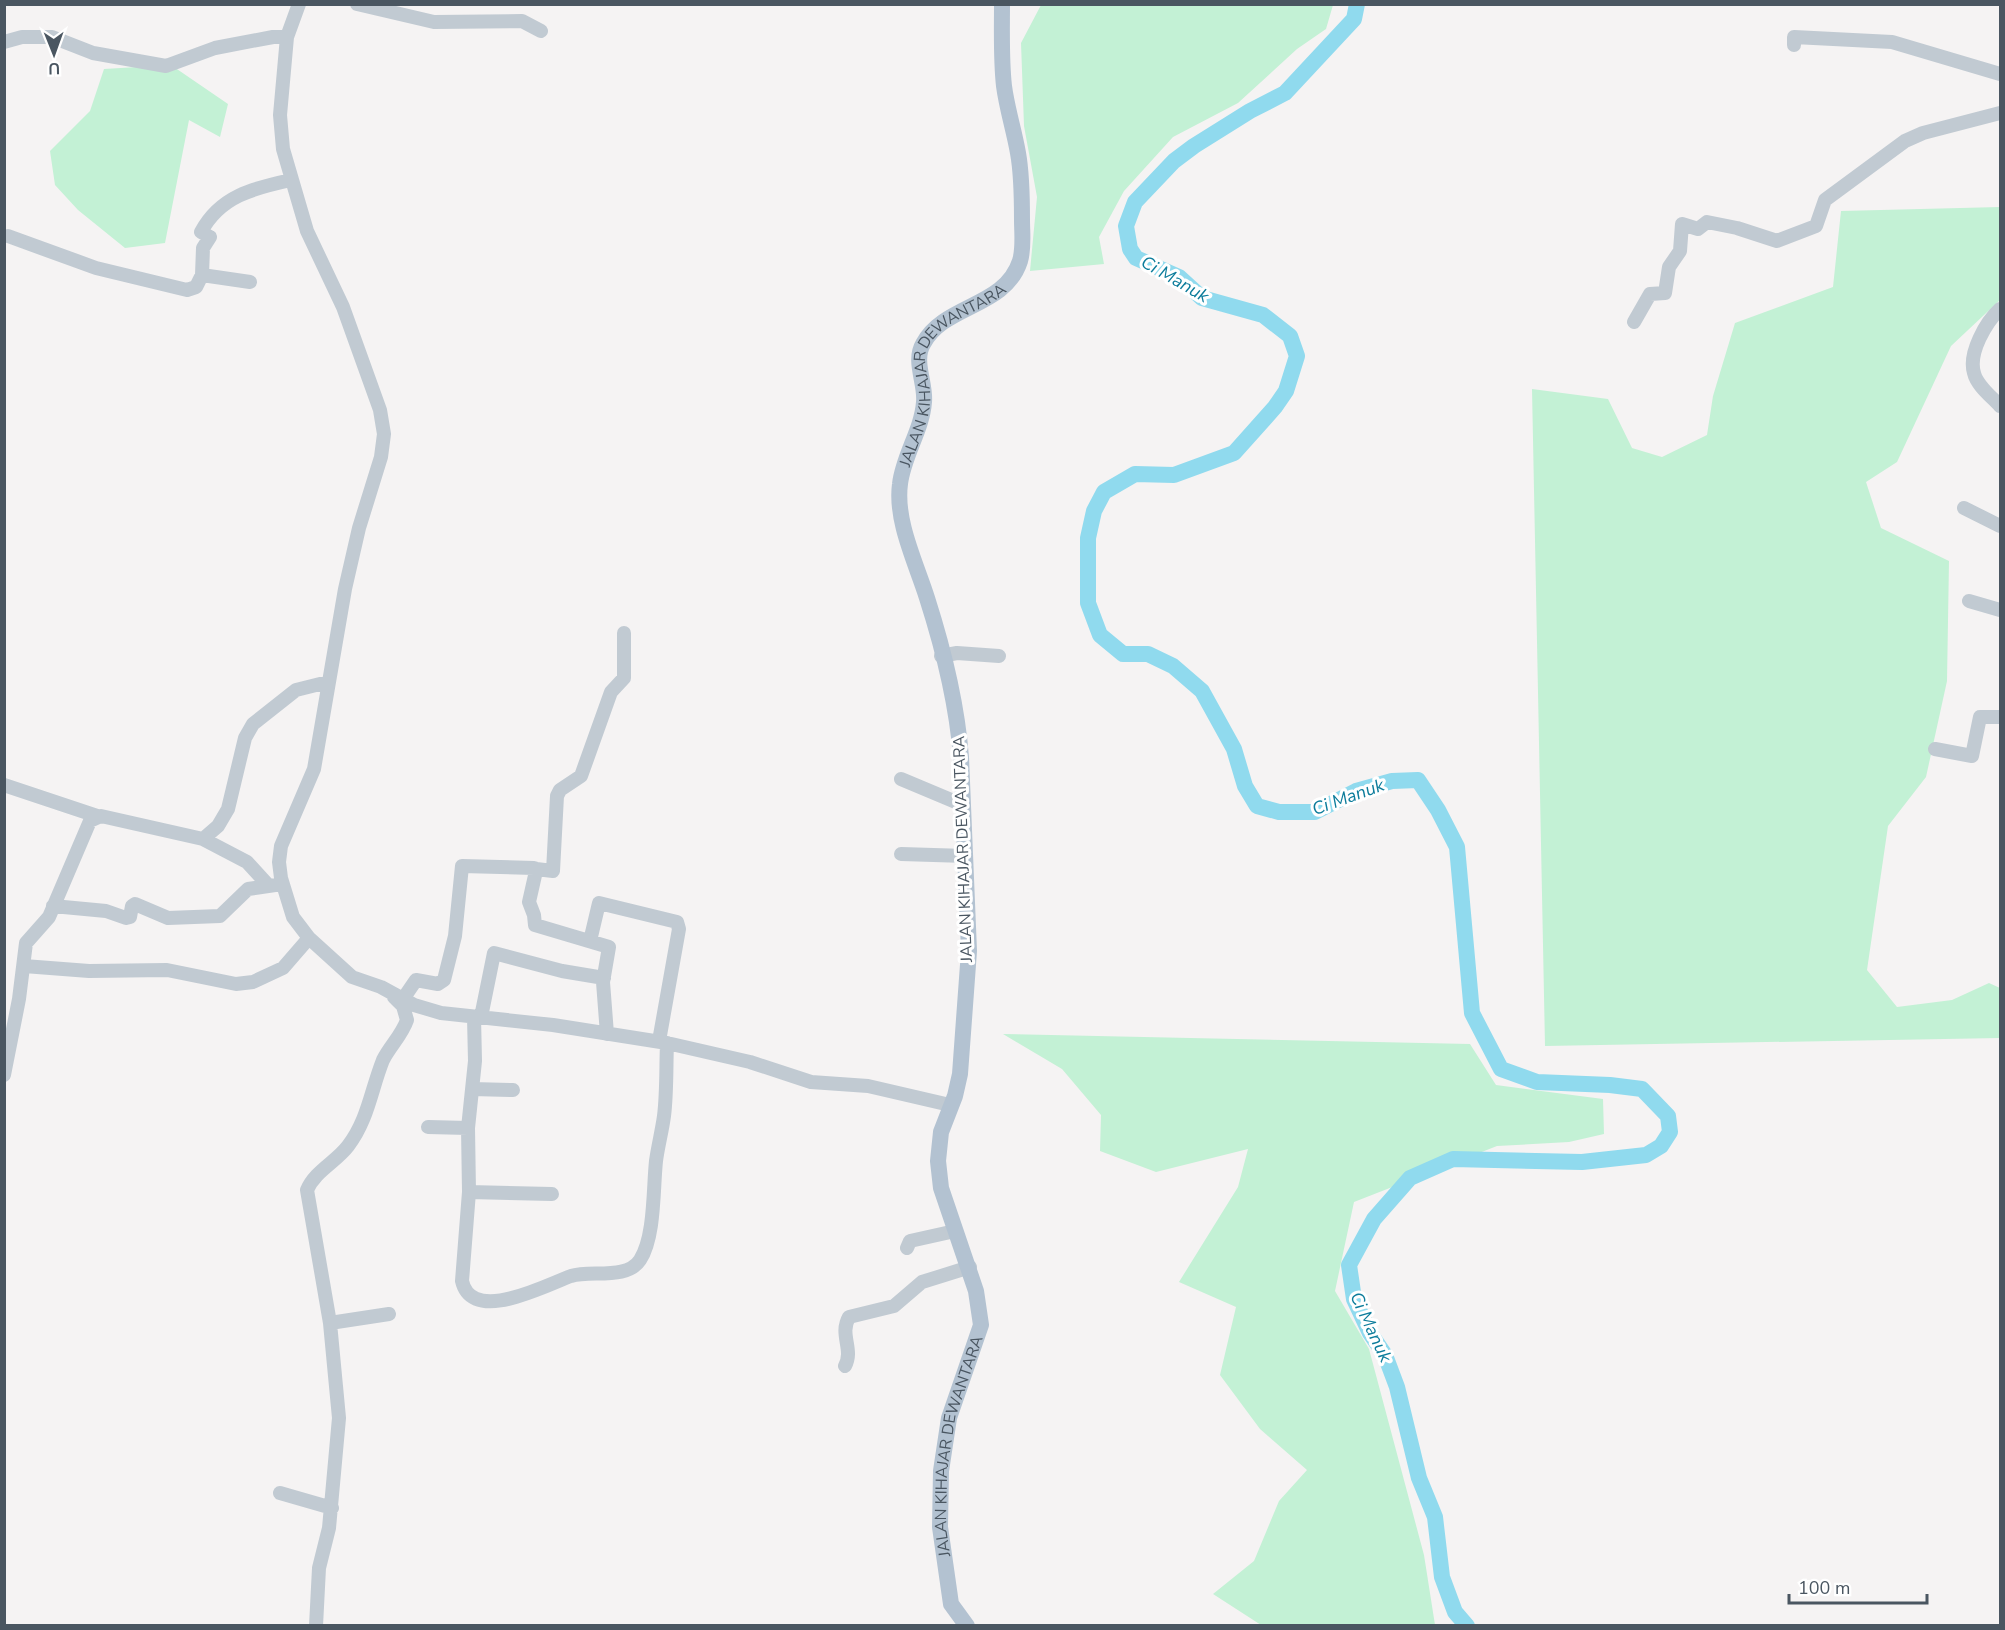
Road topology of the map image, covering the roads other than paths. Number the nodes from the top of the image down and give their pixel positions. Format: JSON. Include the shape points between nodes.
{"nodes":[{"id":1,"x":299,"y":4,"type":"edge"},
{"id":2,"x":357,"y":4,"type":"edge"},
{"id":3,"x":1002,"y":4,"type":"edge"},
{"id":4,"x":541,"y":31,"type":"dead end"},
{"id":5,"x":287,"y":37,"type":"junction"},
{"id":6,"x":4,"y":42,"type":"edge"},
{"id":7,"x":1794,"y":45,"type":"dead end"},
{"id":8,"x":2001,"y":74,"type":"edge"},
{"id":9,"x":2001,"y":114,"type":"edge"},
{"id":10,"x":291,"y":180,"type":"junction"},
{"id":11,"x":8,"y":236,"type":"dead end"},
{"id":12,"x":202,"y":275,"type":"junction"},
{"id":13,"x":250,"y":282,"type":"dead end"},
{"id":14,"x":2001,"y":309,"type":"edge"},
{"id":15,"x":1634,"y":322,"type":"dead end"},
{"id":16,"x":2001,"y":406,"type":"edge"},
{"id":17,"x":1964,"y":508,"type":"dead end"},
{"id":18,"x":2001,"y":526,"type":"edge"},
{"id":19,"x":1969,"y":601,"type":"dead end"},
{"id":20,"x":2001,"y":610,"type":"edge"},
{"id":21,"x":624,"y":633,"type":"dead end"},
{"id":22,"x":941,"y":656,"type":"junction"},
{"id":23,"x":999,"y":656,"type":"dead end"},
{"id":24,"x":328,"y":682,"type":"junction"},
{"id":25,"x":2001,"y":717,"type":"edge"},
{"id":26,"x":1935,"y":749,"type":"dead end"},
{"id":27,"x":901,"y":779,"type":"dead end"},
{"id":28,"x":4,"y":785,"type":"edge"},
{"id":29,"x":963,"y":806,"type":"junction"},
{"id":30,"x":97,"y":816,"type":"junction"},
{"id":31,"x":203,"y":839,"type":"junction"},
{"id":32,"x":901,"y":854,"type":"dead end"},
{"id":33,"x":966,"y":856,"type":"junction"},
{"id":34,"x":536,"y":869,"type":"junction"},
{"id":35,"x":275,"y":885,"type":"junction"},
{"id":36,"x":53,"y":906,"type":"junction"},
{"id":37,"x":309,"y":938,"type":"junction"},
{"id":38,"x":590,"y":941,"type":"junction"},
{"id":39,"x":24,"y":966,"type":"junction"},
{"id":40,"x":604,"y":978,"type":"junction"},
{"id":41,"x":381,"y":987,"type":"junction"},
{"id":42,"x":4,"y":998,"type":"edge"},
{"id":43,"x":19,"y":999,"type":"junction"},
{"id":44,"x":403,"y":999,"type":"junction"},
{"id":45,"x":478,"y":1017,"type":"junction"},
{"id":46,"x":607,"y":1034,"type":"junction"},
{"id":47,"x":663,"y":1042,"type":"junction"},
{"id":48,"x":7,"y":1059,"type":"edge"},
{"id":49,"x":4,"y":1075,"type":"edge"},
{"id":50,"x":472,"y":1089,"type":"junction"},
{"id":51,"x":513,"y":1090,"type":"dead end"},
{"id":52,"x":950,"y":1105,"type":"junction"},
{"id":53,"x":429,"y":1127,"type":"dead end"},
{"id":54,"x":468,"y":1128,"type":"junction"},
{"id":55,"x":469,"y":1192,"type":"junction"},
{"id":56,"x":552,"y":1194,"type":"dead end"},
{"id":57,"x":955,"y":1231,"type":"junction"},
{"id":58,"x":907,"y":1248,"type":"dead end"},
{"id":59,"x":970,"y":1267,"type":"junction"},
{"id":60,"x":389,"y":1314,"type":"dead end"},
{"id":61,"x":330,"y":1323,"type":"junction"},
{"id":62,"x":845,"y":1366,"type":"dead end"},
{"id":63,"x":280,"y":1493,"type":"dead end"},
{"id":64,"x":332,"y":1508,"type":"junction"},
{"id":65,"x":316,"y":1626,"type":"edge"},
{"id":66,"x":967,"y":1626,"type":"edge"}],
"edges":[{"from":1,"to":5,"type":"street"},
{"from":2,"to":4,"type":"street","via":[[435,22],[522,21]]},
{"from":3,"to":22,"type":"main road","name":"JALAN KIHAJAR DEWANTARA","via":[[1004,87],[1018,154],[1021,191],[1021,258],[1011,279],[999,292],[935,330],[923,344],[919,360],[923,408],[900,484],[901,516]]},
{"from":5,"to":6,"type":"street","via":[[215,48],[166,66],[93,53],[52,37],[22,37]]},
{"from":5,"to":10,"type":"street","via":[[280,115]]},
{"from":7,"to":8,"type":"street","via":[[1794,37],[1892,42]]},
{"from":9,"to":15,"type":"street","via":[[1905,141],[1825,200],[1816,226],[1779,241],[1707,222],[1698,229],[1682,224],[1680,251],[1669,267],[1665,293],[1650,294]]},
{"from":10,"to":12,"type":"street","via":[[240,193],[208,218],[201,232],[210,237],[203,248]]},
{"from":10,"to":24,"type":"street","via":[[307,231],[367,370],[381,410],[384,434],[373,488],[354,548]]},
{"from":11,"to":12,"type":"street","via":[[96,268],[187,290],[196,287]]},
{"from":12,"to":13,"type":"street"},
{"from":14,"to":16,"type":"street","via":[[1981,338],[1973,373]]},
{"from":17,"to":18,"type":"street"},
{"from":19,"to":20,"type":"street"},
{"from":21,"to":34,"type":"street","via":[[624,678],[611,692],[581,776],[557,796],[553,871]]},
{"from":22,"to":23,"type":"street"},
{"from":22,"to":29,"type":"main road","name":"JALAN KIHAJAR DEWANTARA","via":[[958,729]]},
{"from":24,"to":31,"type":"street","via":[[296,690],[253,724],[245,738],[228,809],[218,826]]},
{"from":24,"to":35,"type":"street","via":[[314,769],[281,846]]},
{"from":25,"to":26,"type":"street","via":[[1980,717],[1972,756]]},
{"from":27,"to":29,"type":"street"},
{"from":28,"to":30,"type":"street"},
{"from":29,"to":33,"type":"main road","name":"JALAN KIHAJAR DEWANTARA"},
{"from":30,"to":31,"type":"street"},
{"from":30,"to":36,"type":"street","via":[[86,827]]},
{"from":31,"to":35,"type":"street","via":[[247,862]]},
{"from":32,"to":33,"type":"street"},
{"from":33,"to":52,"type":"main road","name":"JALAN KIHAJAR DEWANTARA","via":[[969,951],[960,1074]]},
{"from":34,"to":38,"type":"street","via":[[529,902],[535,925]]},
{"from":34,"to":44,"type":"street","via":[[462,866],[455,936],[444,980],[440,984],[416,980]]},
{"from":35,"to":36,"type":"street","via":[[246,890],[220,916],[168,918],[135,904],[126,918],[106,910]]},
{"from":35,"to":37,"type":"street"},
{"from":36,"to":39,"type":"street","via":[[47,920],[26,943]]},
{"from":37,"to":39,"type":"street","via":[[283,968],[253,982],[236,984],[167,970],[89,971]]},
{"from":37,"to":41,"type":"street","via":[[343,970]]},
{"from":38,"to":40,"type":"street","via":[[609,947]]},
{"from":38,"to":47,"type":"street","via":[[599,903],[677,922]]},
{"from":39,"to":43,"type":"street"},
{"from":40,"to":45,"type":"street","via":[[495,953]]},
{"from":40,"to":46,"type":"street"},
{"from":41,"to":44,"type":"street"},
{"from":41,"to":61,"type":"street","via":[[403,1006],[405,1027],[382,1062],[359,1131],[339,1157],[310,1182],[307,1190]]},
{"from":42,"to":43,"type":"street"},
{"from":43,"to":48,"type":"street"},
{"from":44,"to":45,"type":"street","via":[[441,1013]]},
{"from":45,"to":46,"type":"street"},
{"from":45,"to":50,"type":"street"},
{"from":46,"to":47,"type":"street"},
{"from":47,"to":52,"type":"street","via":[[750,1062],[811,1083],[868,1086]]},
{"from":47,"to":55,"type":"street","via":[[664,1114],[658,1138],[650,1230],[645,1251],[634,1267],[571,1276],[502,1301],[475,1298],[462,1281]]},
{"from":48,"to":49,"type":"street"},
{"from":50,"to":51,"type":"street"},
{"from":50,"to":54,"type":"street"},
{"from":52,"to":57,"type":"main road","name":"JALAN KIHAJAR DEWANTARA","via":[[941,1132],[938,1161],[940,1188]]},
{"from":53,"to":54,"type":"street"},
{"from":54,"to":55,"type":"street"},
{"from":55,"to":56,"type":"street"},
{"from":57,"to":58,"type":"street","via":[[910,1241]]},
{"from":57,"to":59,"type":"main road","name":"JALAN KIHAJAR DEWANTARA"},
{"from":59,"to":62,"type":"street","via":[[922,1282],[894,1306],[849,1317],[844,1333],[849,1354]]},
{"from":59,"to":66,"type":"main road","name":"JALAN KIHAJAR DEWANTARA","via":[[981,1325],[953,1403],[940,1490],[942,1546],[951,1604]]},
{"from":60,"to":61,"type":"street"},
{"from":61,"to":64,"type":"street","via":[[339,1418]]},
{"from":63,"to":64,"type":"street"},
{"from":64,"to":65,"type":"street","via":[[319,1568]]}]}
